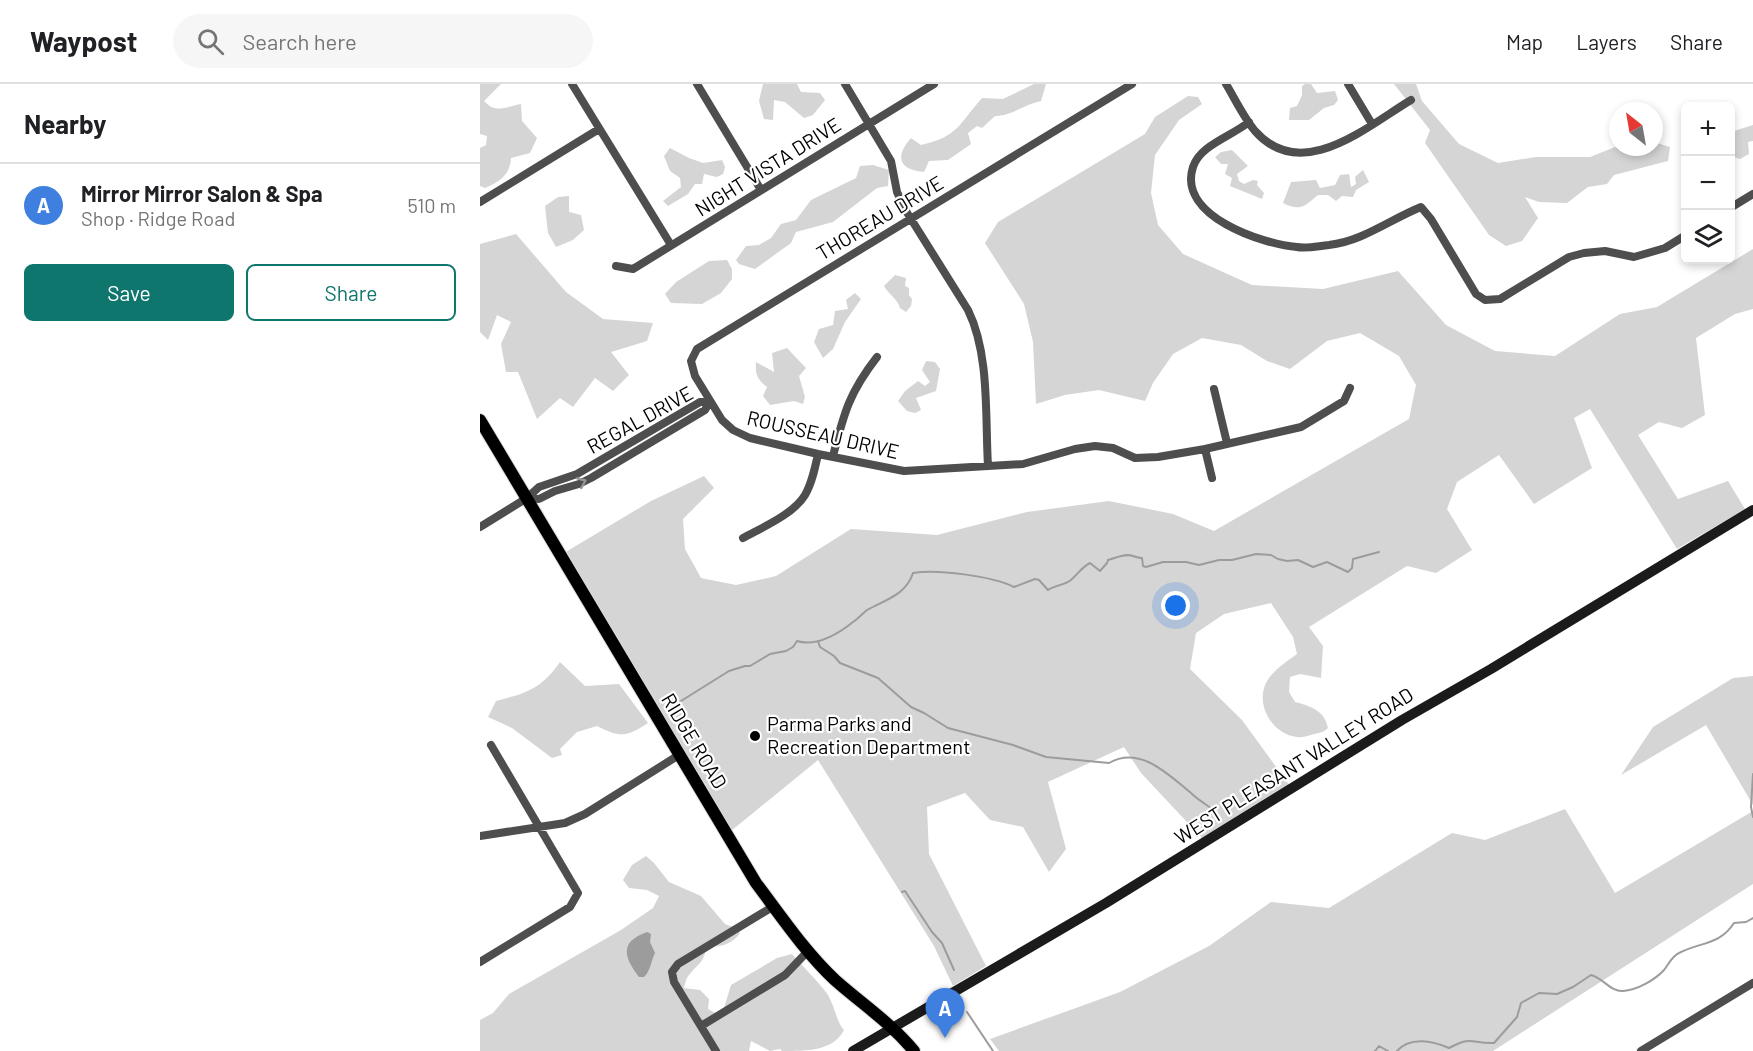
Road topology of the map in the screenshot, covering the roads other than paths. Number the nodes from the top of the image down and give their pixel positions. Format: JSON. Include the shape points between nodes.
{"nodes":[{"id":1,"x":572,"y":84,"type":"edge"},
{"id":2,"x":697,"y":84,"type":"edge"},
{"id":3,"x":845,"y":84,"type":"edge"},
{"id":4,"x":934,"y":84,"type":"edge"},
{"id":5,"x":1132,"y":84,"type":"edge"},
{"id":6,"x":1226,"y":84,"type":"edge"},
{"id":7,"x":1348,"y":84,"type":"edge"},
{"id":8,"x":1410,"y":100,"type":"dead end"},
{"id":9,"x":1249,"y":122,"type":"junction"},
{"id":10,"x":869,"y":124,"type":"junction"},
{"id":11,"x":1372,"y":124,"type":"junction"},
{"id":12,"x":599,"y":129,"type":"junction"},
{"id":13,"x":761,"y":190,"type":"junction"},
{"id":14,"x":1753,"y":194,"type":"edge"},
{"id":15,"x":480,"y":202,"type":"edge"},
{"id":16,"x":1735,"y":205,"type":"edge"},
{"id":17,"x":910,"y":218,"type":"junction"},
{"id":18,"x":1681,"y":238,"type":"edge"},
{"id":19,"x":671,"y":245,"type":"junction"},
{"id":20,"x":616,"y":266,"type":"dead end"},
{"id":21,"x":877,"y":357,"type":"dead end"},
{"id":22,"x":1350,"y":388,"type":"dead end"},
{"id":23,"x":1214,"y":389,"type":"dead end"},
{"id":24,"x":710,"y":402,"type":"junction"},
{"id":25,"x":480,"y":420,"type":"edge"},
{"id":26,"x":1227,"y":443,"type":"junction"},
{"id":27,"x":1205,"y":449,"type":"junction"},
{"id":28,"x":818,"y":454,"type":"junction"},
{"id":29,"x":833,"y":456,"type":"junction"},
{"id":30,"x":605,"y":458,"type":"junction"},
{"id":31,"x":610,"y":466,"type":"junction"},
{"id":32,"x":988,"y":466,"type":"junction"},
{"id":33,"x":1212,"y":478,"type":"dead end"},
{"id":34,"x":527,"y":498,"type":"junction"},
{"id":35,"x":1753,"y":510,"type":"edge"},
{"id":36,"x":480,"y":526,"type":"edge"},
{"id":37,"x":743,"y":538,"type":"dead end"},
{"id":38,"x":491,"y":745,"type":"dead end"},
{"id":39,"x":680,"y":755,"type":"junction"},
{"id":40,"x":539,"y":826,"type":"junction"},
{"id":41,"x":480,"y":836,"type":"edge"},
{"id":42,"x":774,"y":906,"type":"junction"},
{"id":43,"x":808,"y":951,"type":"junction"},
{"id":44,"x":480,"y":962,"type":"edge"},
{"id":45,"x":1753,"y":983,"type":"edge"},
{"id":46,"x":701,"y":1026,"type":"junction"},
{"id":47,"x":892,"y":1027,"type":"junction"},
{"id":48,"x":716,"y":1051,"type":"edge"},
{"id":49,"x":853,"y":1051,"type":"edge"},
{"id":50,"x":914,"y":1051,"type":"edge"},
{"id":51,"x":1641,"y":1051,"type":"edge"}],
"edges":[{"from":1,"to":12,"type":"street"},
{"from":2,"to":13,"type":"street"},
{"from":3,"to":10,"type":"street"},
{"from":4,"to":10,"type":"street","name":"NIGHT VISTA DRIVE"},
{"from":5,"to":17,"type":"street","name":"THOREAU DRIVE"},
{"from":6,"to":9,"type":"street"},
{"from":7,"to":11,"type":"street"},
{"from":8,"to":11,"type":"street"},
{"from":9,"to":11,"type":"street","via":[[1272,144],[1301,153],[1328,149]]},
{"from":9,"to":18,"type":"street","via":[[1200,155],[1192,168],[1194,192],[1204,208],[1225,224],[1274,244],[1299,248],[1332,245],[1362,237],[1421,207],[1476,294],[1485,300],[1500,298],[1569,257],[1605,251],[1634,257],[1665,248]]},
{"from":10,"to":13,"type":"street","name":"NIGHT VISTA DRIVE"},
{"from":10,"to":17,"type":"street","via":[[891,161],[897,192]]},
{"from":12,"to":15,"type":"street"},
{"from":12,"to":19,"type":"street"},
{"from":13,"to":19,"type":"street","name":"NIGHT VISTA DRIVE"},
{"from":14,"to":16,"type":"street"},
{"from":17,"to":24,"type":"street","name":"THOREAU DRIVE","via":[[697,349],[690,366]]},
{"from":17,"to":32,"type":"street","via":[[976,327],[982,348]]},
{"from":19,"to":20,"type":"street","name":"NIGHT VISTA DRIVE","via":[[633,268]]},
{"from":21,"to":29,"type":"street","via":[[851,395]]},
{"from":22,"to":26,"type":"street","name":"ROUSSEAU DRIVE","via":[[1344,401],[1301,427]]},
{"from":23,"to":26,"type":"street"},
{"from":24,"to":28,"type":"street","name":"ROUSSEAU DRIVE","via":[[733,430],[750,438]]},
{"from":24,"to":30,"type":"street","name":"REGAL DRIVE","via":[[700,402]]},
{"from":24,"to":31,"type":"street","name":"REGAL DRIVE","via":[[705,410]]},
{"from":25,"to":34,"type":"main road","name":"RIDGE ROAD"},
{"from":26,"to":27,"type":"street","name":"ROUSSEAU DRIVE"},
{"from":27,"to":32,"type":"street","name":"ROUSSEAU DRIVE","via":[[1135,458],[1113,448],[1095,446],[1023,465]]},
{"from":27,"to":33,"type":"street"},
{"from":28,"to":29,"type":"street","name":"ROUSSEAU DRIVE"},
{"from":28,"to":37,"type":"street","via":[[804,497],[793,509]]},
{"from":29,"to":32,"type":"street","name":"ROUSSEAU DRIVE","via":[[904,471]]},
{"from":30,"to":31,"type":"street"},
{"from":30,"to":34,"type":"street","name":"REGAL DRIVE","via":[[577,474],[539,487]]},
{"from":34,"to":31,"type":"street","name":"REGAL DRIVE","one_way":true,"via":[[539,499],[579,484]]},
{"from":34,"to":36,"type":"street"},
{"from":34,"to":39,"type":"main road","name":"RIDGE ROAD"},
{"from":35,"to":47,"type":"main road","name":"WEST PLEASANT VALLEY ROAD","via":[[1401,720],[1106,903]]},
{"from":38,"to":40,"type":"street"},
{"from":39,"to":40,"type":"street","via":[[585,814],[565,823]]},
{"from":39,"to":42,"type":"main road","name":"RIDGE ROAD","via":[[756,883]]},
{"from":40,"to":41,"type":"street"},
{"from":40,"to":44,"type":"street","via":[[578,893],[570,907]]},
{"from":42,"to":43,"type":"main road","name":"RIDGE ROAD"},
{"from":42,"to":46,"type":"street","via":[[674,968],[674,982]]},
{"from":43,"to":46,"type":"street","via":[[782,977]]},
{"from":43,"to":47,"type":"main road","name":"RIDGE ROAD","via":[[834,979]]},
{"from":45,"to":51,"type":"street"},
{"from":46,"to":48,"type":"street"},
{"from":47,"to":49,"type":"main road","name":"WEST PLEASANT VALLEY ROAD"},
{"from":47,"to":50,"type":"main road","name":"RIDGE ROAD"}]}
